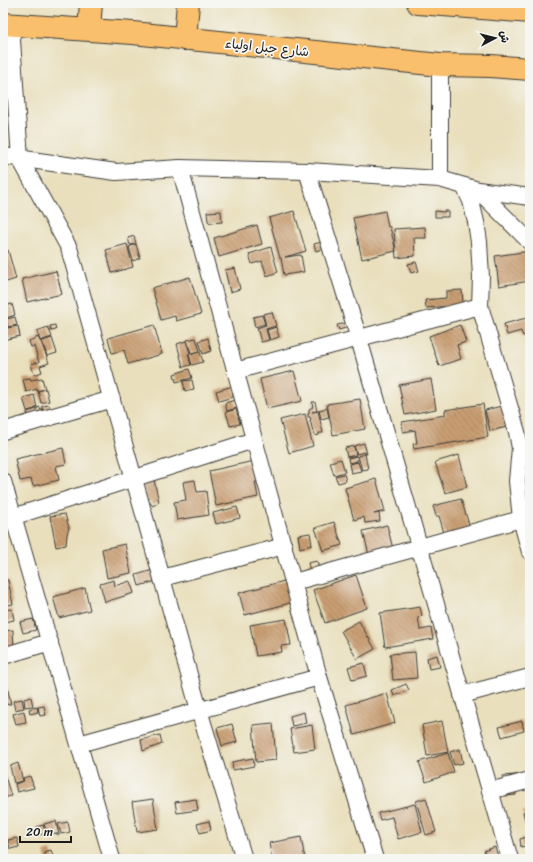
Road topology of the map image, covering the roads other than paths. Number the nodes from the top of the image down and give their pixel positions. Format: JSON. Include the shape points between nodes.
{"nodes":[{"id":1,"x":91,"y":3,"type":"edge"},
{"id":2,"x":188,"y":3,"type":"edge"},
{"id":3,"x":418,"y":3,"type":"edge"},
{"id":4,"x":530,"y":12,"type":"edge"},
{"id":5,"x":7,"y":24,"type":"edge"},
{"id":6,"x":89,"y":29,"type":"junction"},
{"id":7,"x":185,"y":39,"type":"junction"},
{"id":8,"x":440,"y":65,"type":"junction"},
{"id":9,"x":530,"y":69,"type":"edge"},
{"id":10,"x":3,"y":156,"type":"edge"},
{"id":11,"x":20,"y":159,"type":"junction"},
{"id":12,"x":180,"y":168,"type":"junction"},
{"id":13,"x":307,"y":171,"type":"junction"},
{"id":14,"x":440,"y":179,"type":"junction"},
{"id":15,"x":471,"y":188,"type":"junction"},
{"id":16,"x":530,"y":197,"type":"edge"},
{"id":17,"x":530,"y":242,"type":"edge"},
{"id":18,"x":480,"y":306,"type":"junction"},
{"id":19,"x":359,"y":339,"type":"junction"},
{"id":20,"x":235,"y":371,"type":"junction"},
{"id":21,"x":112,"y":399,"type":"junction"},
{"id":22,"x":3,"y":431,"type":"edge"},
{"id":23,"x":254,"y":440,"type":"junction"},
{"id":24,"x":133,"y":478,"type":"junction"},
{"id":25,"x":3,"y":481,"type":"edge"},
{"id":26,"x":8,"y":519,"type":"edge"},
{"id":27,"x":521,"y":519,"type":"junction"},
{"id":28,"x":284,"y":546,"type":"junction"},
{"id":29,"x":420,"y":548,"type":"junction"},
{"id":30,"x":530,"y":552,"type":"edge"},
{"id":31,"x":162,"y":578,"type":"junction"},
{"id":32,"x":294,"y":582,"type":"junction"},
{"id":33,"x":50,"y":642,"type":"junction"},
{"id":34,"x":3,"y":656,"type":"edge"},
{"id":35,"x":319,"y":677,"type":"junction"},
{"id":36,"x":530,"y":677,"type":"edge"},
{"id":37,"x":462,"y":696,"type":"junction"},
{"id":38,"x":199,"y":710,"type":"junction"},
{"id":39,"x":80,"y":744,"type":"junction"},
{"id":40,"x":530,"y":780,"type":"edge"},
{"id":41,"x":490,"y":791,"type":"junction"},
{"id":42,"x":112,"y":859,"type":"edge"},
{"id":43,"x":244,"y":859,"type":"edge"},
{"id":44,"x":375,"y":859,"type":"edge"},
{"id":45,"x":510,"y":859,"type":"edge"}],
"edges":[{"from":1,"to":6,"type":"highway"},
{"from":2,"to":7,"type":"highway"},
{"from":3,"to":4,"type":"highway"},
{"from":5,"to":6,"type":"highway","name":"شارع جبل اولياء"},
{"from":5,"to":11,"type":"street"},
{"from":6,"to":7,"type":"highway","name":"شارع جبل اولياء"},
{"from":7,"to":8,"type":"highway","name":"شارع جبل اولياء"},
{"from":8,"to":9,"type":"highway","name":"شارع جبل اولياء"},
{"from":8,"to":14,"type":"street"},
{"from":10,"to":11,"type":"street"},
{"from":11,"to":12,"type":"street","via":[[116,172]]},
{"from":11,"to":21,"type":"street","via":[[70,248]]},
{"from":12,"to":13,"type":"street"},
{"from":12,"to":20,"type":"street"},
{"from":13,"to":14,"type":"street"},
{"from":13,"to":19,"type":"street"},
{"from":14,"to":15,"type":"street"},
{"from":15,"to":16,"type":"street"},
{"from":15,"to":17,"type":"street"},
{"from":15,"to":18,"type":"street","via":[[479,242]]},
{"from":18,"to":19,"type":"street"},
{"from":18,"to":27,"type":"street","via":[[517,432],[520,448],[517,481]]},
{"from":19,"to":20,"type":"street"},
{"from":19,"to":29,"type":"street"},
{"from":20,"to":23,"type":"street"},
{"from":21,"to":22,"type":"street"},
{"from":21,"to":24,"type":"street"},
{"from":23,"to":24,"type":"street"},
{"from":23,"to":28,"type":"street"},
{"from":24,"to":26,"type":"street"},
{"from":24,"to":31,"type":"street"},
{"from":25,"to":26,"type":"street"},
{"from":26,"to":33,"type":"street"},
{"from":27,"to":29,"type":"street"},
{"from":27,"to":30,"type":"street"},
{"from":28,"to":31,"type":"street"},
{"from":28,"to":32,"type":"street"},
{"from":29,"to":32,"type":"street"},
{"from":29,"to":37,"type":"street"},
{"from":31,"to":38,"type":"street"},
{"from":32,"to":35,"type":"street"},
{"from":33,"to":34,"type":"street"},
{"from":33,"to":39,"type":"street"},
{"from":35,"to":38,"type":"street"},
{"from":35,"to":44,"type":"street"},
{"from":36,"to":37,"type":"street"},
{"from":37,"to":41,"type":"street"},
{"from":38,"to":39,"type":"street"},
{"from":38,"to":43,"type":"street"},
{"from":39,"to":42,"type":"street"},
{"from":40,"to":41,"type":"street"},
{"from":41,"to":45,"type":"street"}]}
